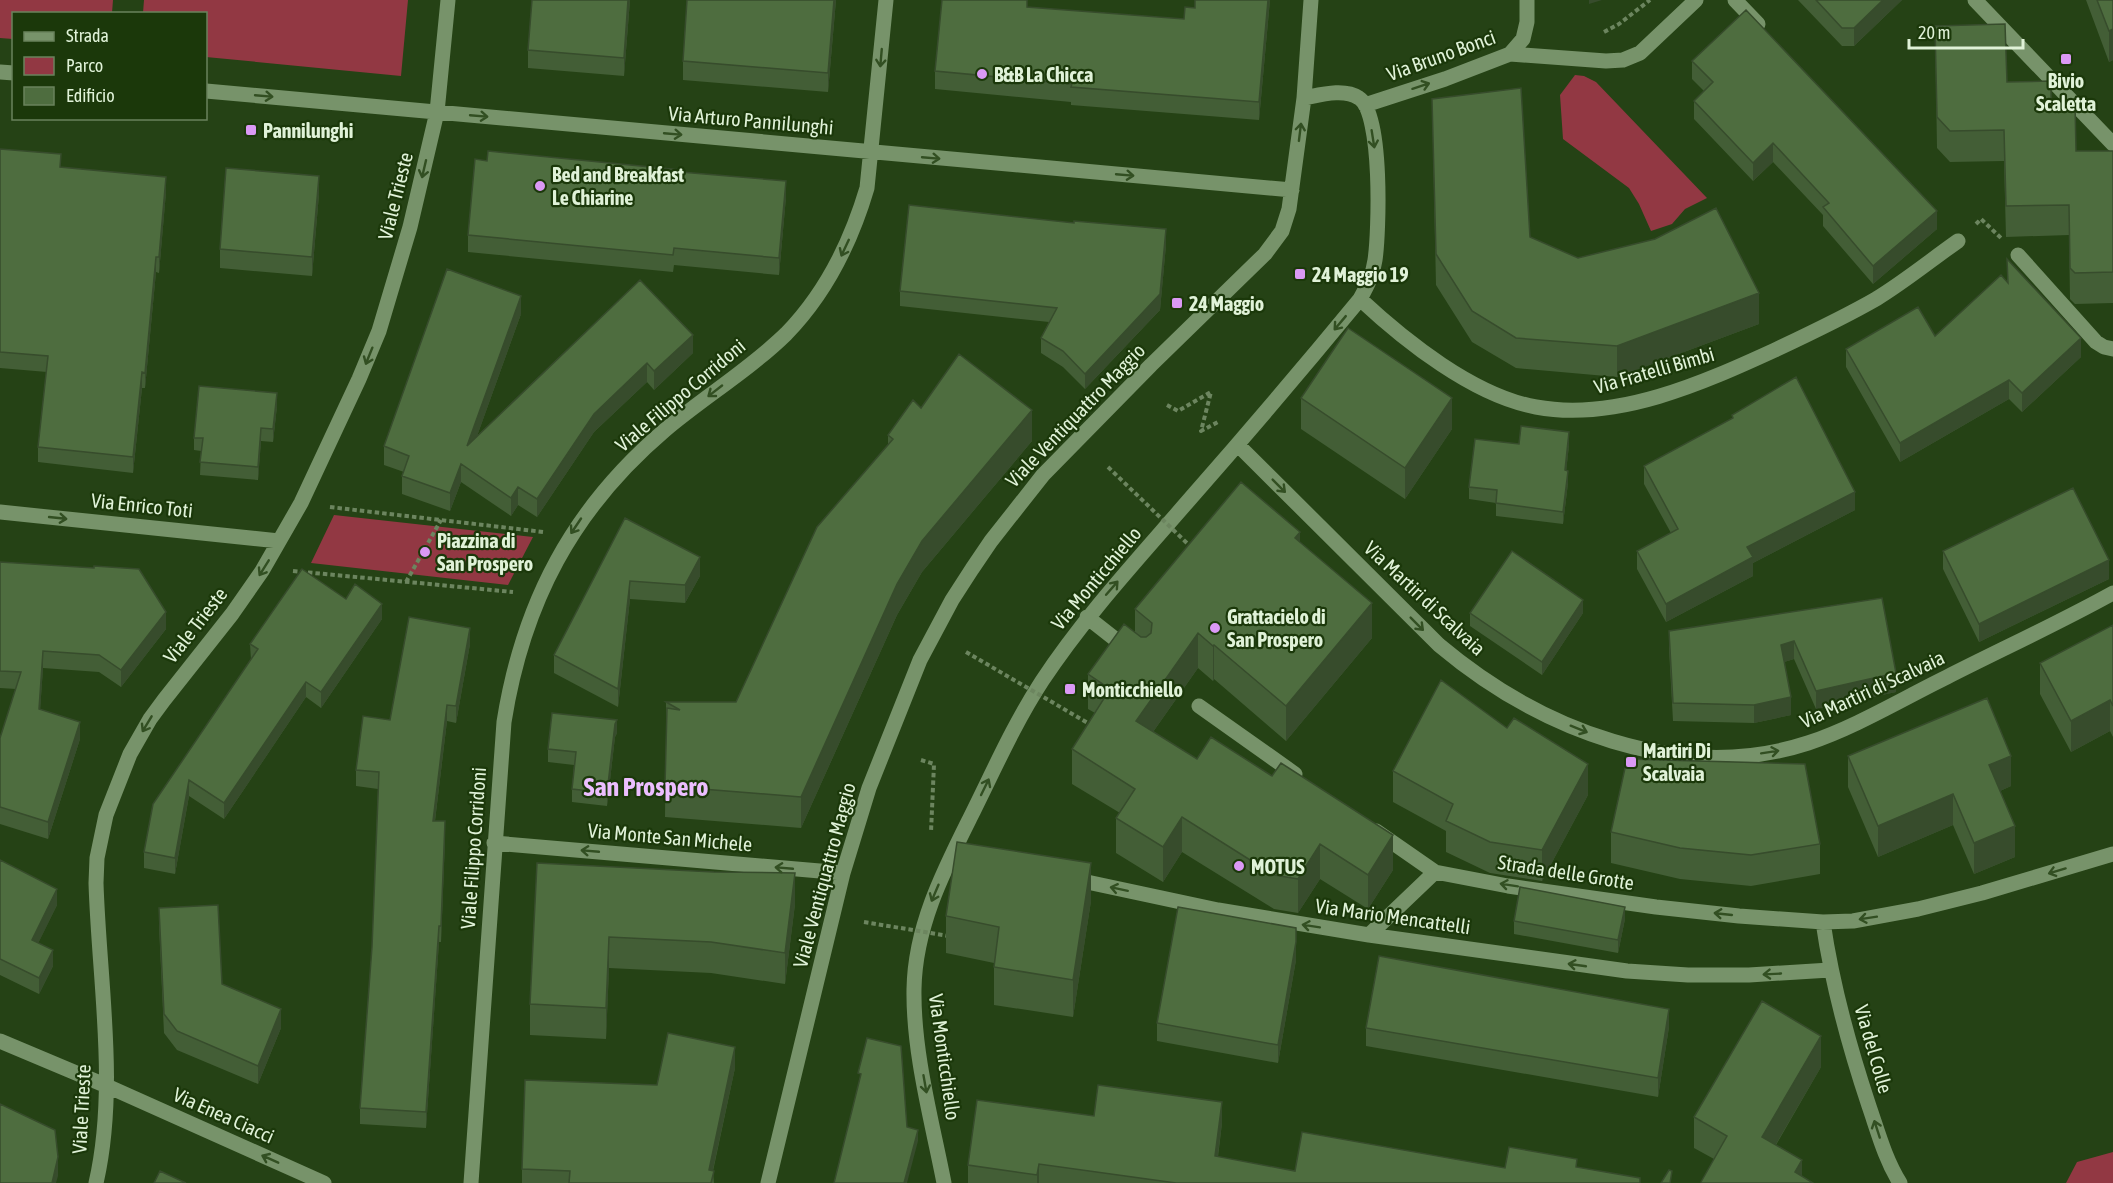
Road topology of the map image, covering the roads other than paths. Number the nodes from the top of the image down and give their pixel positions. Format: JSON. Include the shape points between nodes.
{"nodes":[{"id":1,"x":448,"y":0,"type":"edge"},
{"id":2,"x":886,"y":0,"type":"edge"},
{"id":3,"x":1311,"y":0,"type":"edge"},
{"id":4,"x":1527,"y":0,"type":"edge"},
{"id":5,"x":1696,"y":0,"type":"edge"},
{"id":6,"x":1735,"y":0,"type":"edge"},
{"id":7,"x":1975,"y":0,"type":"edge"},
{"id":8,"x":1766,"y":32,"type":"edge"},
{"id":9,"x":1510,"y":54,"type":"junction"},
{"id":10,"x":207,"y":91,"type":"edge"},
{"id":11,"x":1304,"y":98,"type":"junction"},
{"id":12,"x":1365,"y":105,"type":"junction"},
{"id":13,"x":437,"y":112,"type":"junction"},
{"id":14,"x":2113,"y":144,"type":"edge"},
{"id":15,"x":873,"y":152,"type":"junction"},
{"id":16,"x":1292,"y":190,"type":"junction"},
{"id":17,"x":1958,"y":241,"type":"road end"},
{"id":18,"x":2018,"y":255,"type":"road end"},
{"id":19,"x":1360,"y":299,"type":"junction"},
{"id":20,"x":2113,"y":350,"type":"edge"},
{"id":21,"x":1238,"y":445,"type":"junction"},
{"id":22,"x":0,"y":512,"type":"edge"},
{"id":23,"x":279,"y":541,"type":"junction"},
{"id":24,"x":2113,"y":593,"type":"edge"},
{"id":25,"x":1087,"y":617,"type":"junction"},
{"id":26,"x":1143,"y":662,"type":"edge"},
{"id":27,"x":1199,"y":706,"type":"dead end"},
{"id":28,"x":1308,"y":783,"type":"edge"},
{"id":29,"x":1367,"y":824,"type":"edge"},
{"id":30,"x":959,"y":839,"type":"junction"},
{"id":31,"x":494,"y":843,"type":"junction"},
{"id":32,"x":974,"y":848,"type":"edge"},
{"id":33,"x":2113,"y":854,"type":"edge"},
{"id":34,"x":1435,"y":872,"type":"junction"},
{"id":35,"x":843,"y":873,"type":"junction"},
{"id":36,"x":1055,"y":875,"type":"edge"},
{"id":37,"x":1823,"y":922,"type":"junction"},
{"id":38,"x":1369,"y":935,"type":"junction"},
{"id":39,"x":1830,"y":970,"type":"junction"},
{"id":40,"x":0,"y":1041,"type":"edge"},
{"id":41,"x":107,"y":1086,"type":"junction"},
{"id":42,"x":96,"y":1183,"type":"edge"},
{"id":43,"x":324,"y":1183,"type":"edge"},
{"id":44,"x":471,"y":1183,"type":"edge"},
{"id":45,"x":768,"y":1183,"type":"edge"},
{"id":46,"x":944,"y":1183,"type":"edge"},
{"id":47,"x":1900,"y":1183,"type":"edge"}],
"edges":[{"from":1,"to":13,"type":"street","name":"Viale Trieste"},
{"from":2,"to":15,"type":"street","name":"Viale Filippo Corridoni","one_way":true},
{"from":3,"to":11,"type":"street","name":"Viale Ventiquattro Maggio"},
{"from":4,"to":9,"type":"street","name":"Via Bruno Bonci","via":[[1522,39]]},
{"from":5,"to":9,"type":"street","via":[[1641,53],[1623,60]]},
{"from":6,"to":8,"type":"street"},
{"from":7,"to":14,"type":"street"},
{"from":12,"to":9,"type":"street","name":"Via Bruno Bonci","one_way":true},
{"from":10,"to":13,"type":"street","name":"Via Arturo Pannilunghi","one_way":true},
{"from":11,"to":12,"type":"street","via":[[1348,94]]},
{"from":16,"to":11,"type":"street","name":"Viale Ventiquattro Maggio","one_way":true},
{"from":12,"to":19,"type":"street","name":"Via Monticchiello","one_way":true,"via":[[1379,173],[1378,224],[1375,260]]},
{"from":13,"to":15,"type":"street","name":"Via Arturo Pannilunghi","one_way":true},
{"from":13,"to":23,"type":"street","name":"Viale Trieste","one_way":true,"via":[[410,227],[379,331],[301,503]]},
{"from":15,"to":16,"type":"street","name":"Via Arturo Pannilunghi","one_way":true},
{"from":15,"to":31,"type":"street","name":"Viale Filippo Corridoni","one_way":true,"via":[[867,188],[850,237],[833,272],[803,314],[785,334],[637,456],[587,512],[556,561],[536,602],[508,693]]},
{"from":16,"to":35,"type":"street","name":"Viale Ventiquattro Maggio","via":[[1286,222],[1274,245],[1064,452],[1027,494],[972,569],[920,660],[869,788]]},
{"from":17,"to":19,"type":"street","name":"Via Fratelli Bimbi","via":[[1877,298],[1813,332],[1716,377],[1610,408],[1574,411],[1509,400],[1476,384],[1408,340]]},
{"from":18,"to":20,"type":"street","via":[[2096,342]]},
{"from":19,"to":21,"type":"street","name":"Via Monticchiello","one_way":true},
{"from":21,"to":24,"type":"street","name":"Via Martiri di Scalvaia","one_way":true,"via":[[1439,645],[1474,673],[1529,707],[1577,729],[1623,744],[1688,756],[1735,758],[1834,734]]},
{"from":25,"to":21,"type":"street","name":"Via Monticchiello","one_way":true},
{"from":22,"to":23,"type":"street","name":"Via Enrico Toti","one_way":true},
{"from":23,"to":41,"type":"street","name":"Viale Trieste","one_way":true,"via":[[232,614],[150,719],[109,805],[97,858],[96,883]]},
{"from":25,"to":26,"type":"street"},
{"from":30,"to":25,"type":"street","name":"Via Monticchiello","one_way":true,"via":[[1041,682]]},
{"from":27,"to":28,"type":"street"},
{"from":29,"to":34,"type":"street","name":"Strada delle Grotte"},
{"from":30,"to":32,"type":"street"},
{"from":30,"to":46,"type":"street","name":"Via Monticchiello","one_way":true,"via":[[925,920],[914,988],[916,1032]]},
{"from":35,"to":31,"type":"street","name":"Via Monte San Michele","one_way":true},
{"from":31,"to":44,"type":"street","name":"Viale Filippo Corridoni"},
{"from":33,"to":37,"type":"street","name":"Strada delle Grotte","one_way":true,"via":[[1918,909]]},
{"from":37,"to":34,"type":"street","name":"Strada delle Grotte","one_way":true,"via":[[1656,907]]},
{"from":34,"to":38,"type":"street"},
{"from":35,"to":45,"type":"street","name":"Viale Ventiquattro Maggio"},
{"from":38,"to":36,"type":"street","name":"Via Mario Mencattelli","one_way":true,"via":[[1218,910]]},
{"from":37,"to":39,"type":"street","name":"Via del Colle"},
{"from":39,"to":38,"type":"street","name":"Via Mario Mencattelli","one_way":true,"via":[[1749,975],[1627,971]]},
{"from":47,"to":39,"type":"street","name":"Via del Colle","one_way":true,"via":[[1865,1094]]},
{"from":40,"to":41,"type":"street","name":"Via Enea Ciacci"},
{"from":41,"to":42,"type":"street","name":"Viale Trieste","via":[[103,1148]]},
{"from":43,"to":41,"type":"street","name":"Via Enea Ciacci","one_way":true}]}
